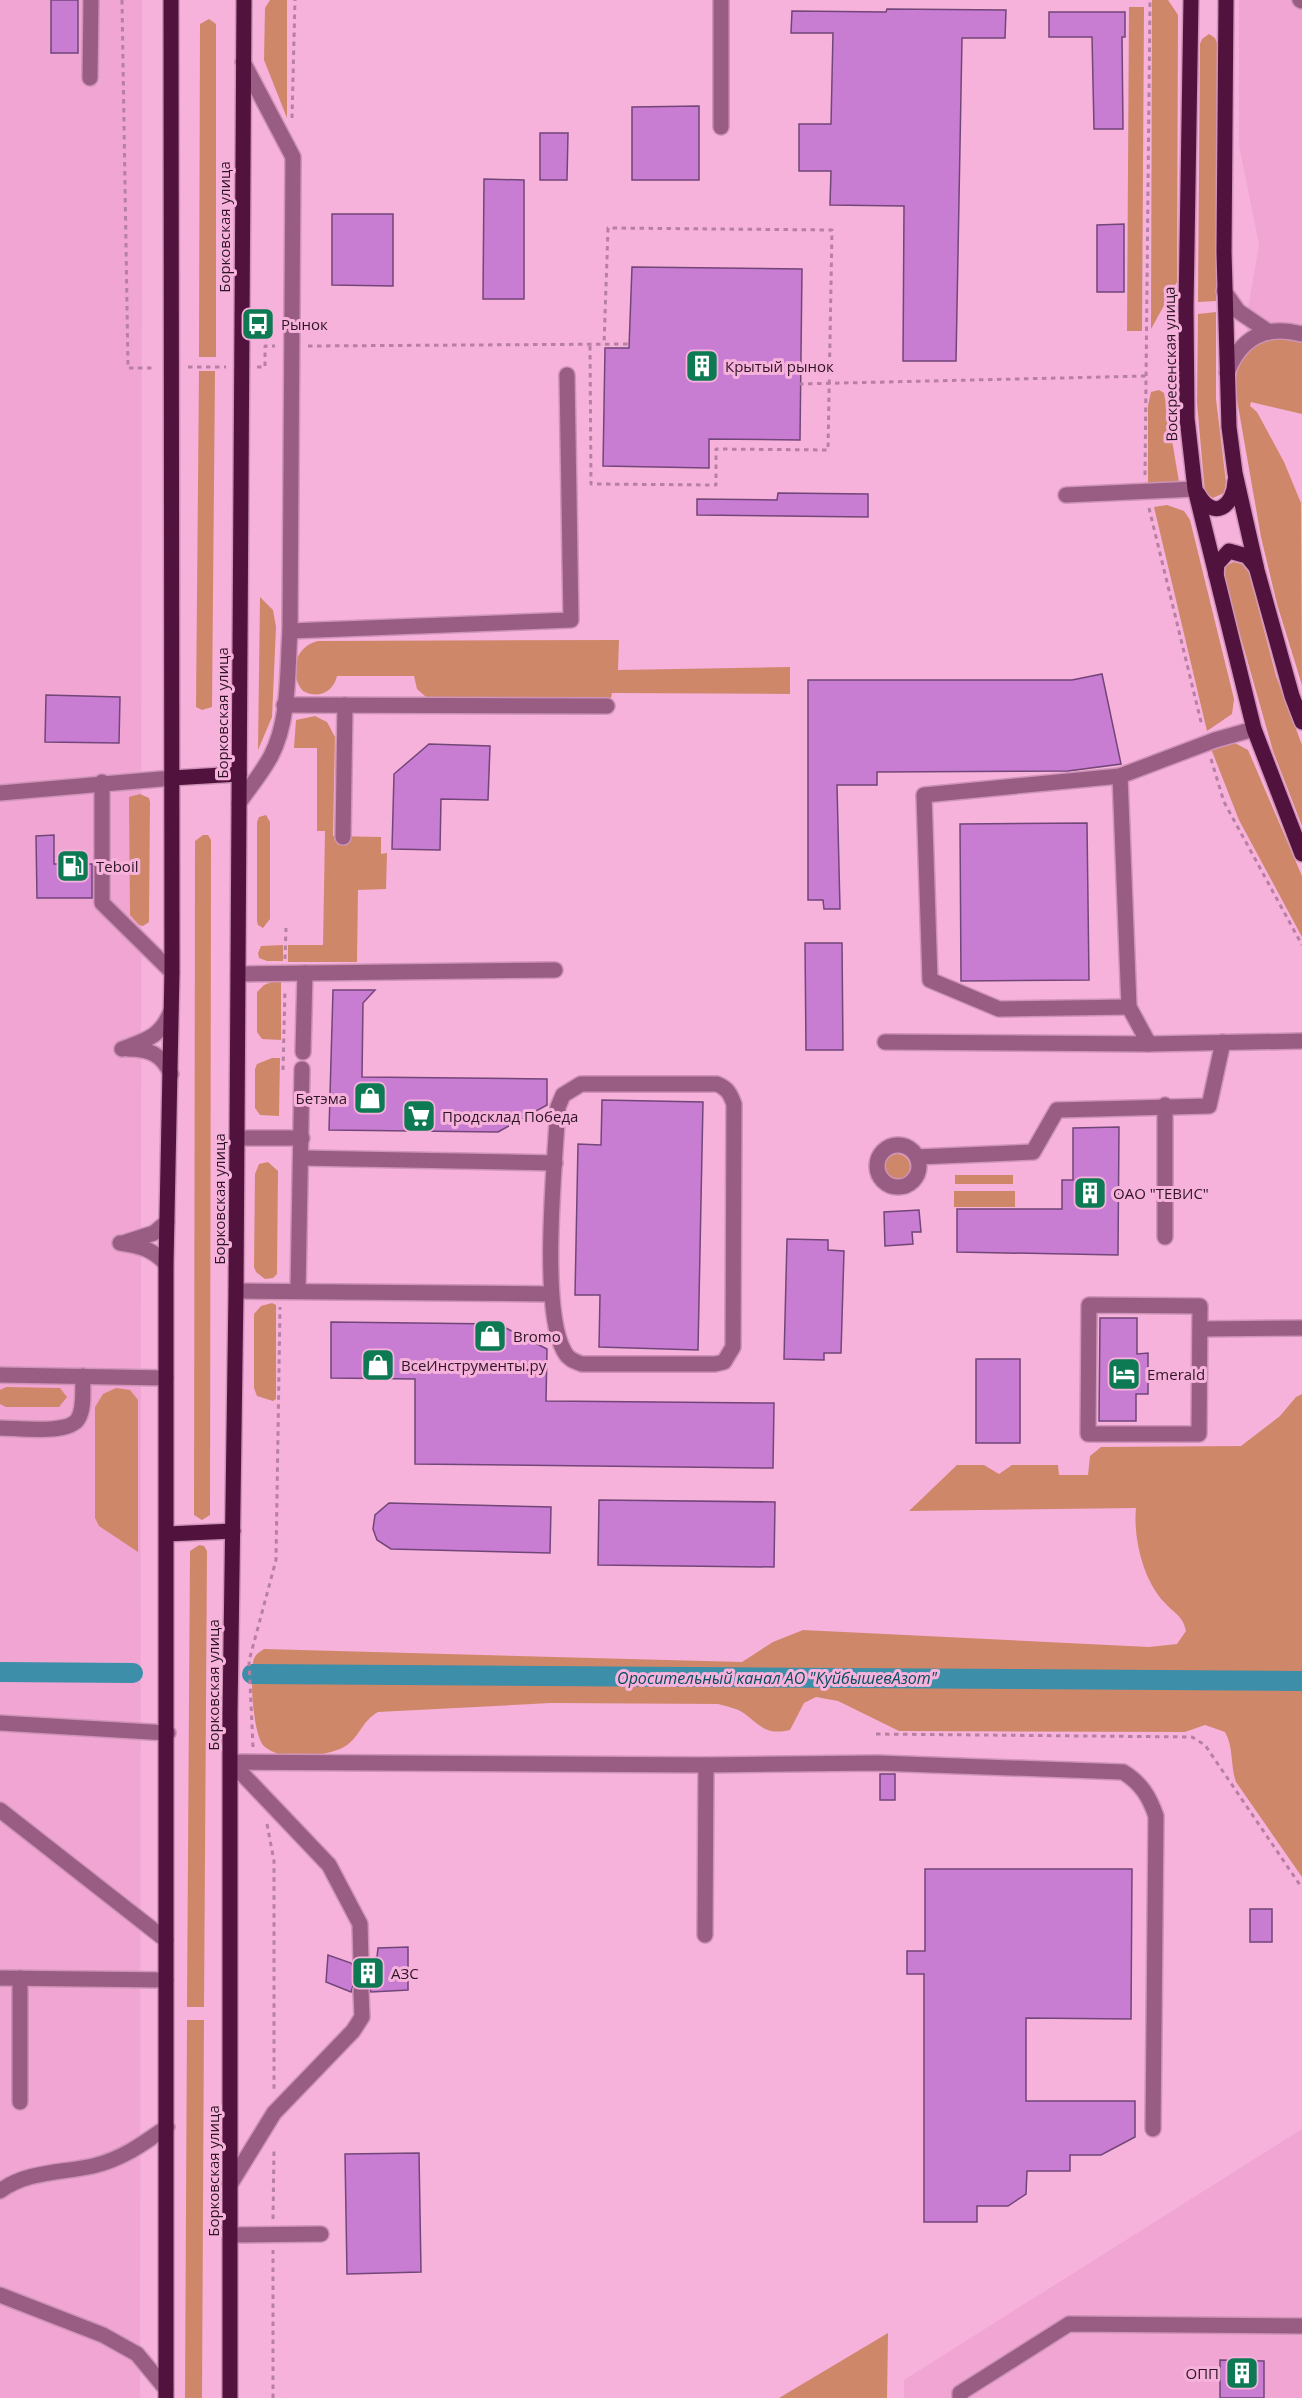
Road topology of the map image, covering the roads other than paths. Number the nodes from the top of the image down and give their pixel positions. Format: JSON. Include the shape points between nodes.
{"nodes":[{"id":1,"x":91,"y":0,"type":"edge"},
{"id":2,"x":171,"y":0,"type":"edge"},
{"id":3,"x":244,"y":0,"type":"edge"},
{"id":4,"x":721,"y":0,"type":"edge"},
{"id":5,"x":1191,"y":0,"type":"edge"},
{"id":6,"x":1226,"y":0,"type":"edge"},
{"id":7,"x":243,"y":62,"type":"junction"},
{"id":8,"x":90,"y":78,"type":"dead end"},
{"id":9,"x":721,"y":127,"type":"dead end"},
{"id":10,"x":1224,"y":291,"type":"junction"},
{"id":11,"x":1269,"y":332,"type":"junction"},
{"id":12,"x":1302,"y":334,"type":"edge"},
{"id":13,"x":567,"y":375,"type":"dead end"},
{"id":14,"x":1226,"y":376,"type":"junction"},
{"id":15,"x":1235,"y":473,"type":"junction"},
{"id":16,"x":1195,"y":489,"type":"junction"},
{"id":17,"x":1066,"y":495,"type":"dead end"},
{"id":18,"x":1257,"y":570,"type":"junction"},
{"id":19,"x":1215,"y":581,"type":"junction"},
{"id":20,"x":290,"y":631,"type":"junction"},
{"id":21,"x":284,"y":705,"type":"junction"},
{"id":22,"x":345,"y":705,"type":"junction"},
{"id":23,"x":607,"y":705,"type":"dead end"},
{"id":24,"x":1302,"y":722,"type":"edge"},
{"id":25,"x":1254,"y":729,"type":"junction"},
{"id":26,"x":239,"y":774,"type":"junction"},
{"id":27,"x":1120,"y":776,"type":"junction"},
{"id":28,"x":172,"y":778,"type":"junction"},
{"id":29,"x":102,"y":782,"type":"junction"},
{"id":30,"x":0,"y":793,"type":"edge"},
{"id":31,"x":239,"y":803,"type":"junction"},
{"id":32,"x":343,"y":837,"type":"dead end"},
{"id":33,"x":1302,"y":854,"type":"edge"},
{"id":34,"x":555,"y":970,"type":"dead end"},
{"id":35,"x":172,"y":972,"type":"junction"},
{"id":36,"x":305,"y":973,"type":"junction"},
{"id":37,"x":238,"y":974,"type":"junction"},
{"id":38,"x":1129,"y":1007,"type":"junction"},
{"id":39,"x":171,"y":1010,"type":"junction"},
{"id":40,"x":1302,"y":1041,"type":"edge"},
{"id":41,"x":885,"y":1042,"type":"dead end"},
{"id":42,"x":1223,"y":1042,"type":"junction"},
{"id":43,"x":1149,"y":1044,"type":"junction"},
{"id":44,"x":303,"y":1052,"type":"dead end"},
{"id":45,"x":302,"y":1069,"type":"dead end"},
{"id":46,"x":171,"y":1074,"type":"junction"},
{"id":47,"x":1165,"y":1105,"type":"junction"},
{"id":48,"x":237,"y":1138,"type":"junction"},
{"id":49,"x":302,"y":1138,"type":"junction"},
{"id":50,"x":916,"y":1157,"type":"dead end"},
{"id":51,"x":301,"y":1158,"type":"junction"},
{"id":52,"x":555,"y":1162,"type":"junction"},
{"id":53,"x":167,"y":1222,"type":"junction"},
{"id":54,"x":1165,"y":1237,"type":"dead end"},
{"id":55,"x":166,"y":1264,"type":"junction"},
{"id":56,"x":237,"y":1291,"type":"junction"},
{"id":57,"x":298,"y":1291,"type":"junction"},
{"id":58,"x":551,"y":1294,"type":"junction"},
{"id":59,"x":1302,"y":1328,"type":"edge"},
{"id":60,"x":1200,"y":1329,"type":"junction"},
{"id":61,"x":0,"y":1375,"type":"edge"},
{"id":62,"x":83,"y":1376,"type":"junction"},
{"id":63,"x":166,"y":1378,"type":"junction"},
{"id":64,"x":0,"y":1428,"type":"edge"},
{"id":65,"x":233,"y":1531,"type":"junction"},
{"id":66,"x":167,"y":1534,"type":"junction"},
{"id":67,"x":3,"y":1728,"type":"edge"},
{"id":68,"x":168,"y":1733,"type":"junction"},
{"id":69,"x":231,"y":1762,"type":"junction"},
{"id":70,"x":706,"y":1765,"type":"junction"},
{"id":71,"x":0,"y":1810,"type":"edge"},
{"id":72,"x":705,"y":1935,"type":"dead end"},
{"id":73,"x":166,"y":1940,"type":"junction"},
{"id":74,"x":361,"y":1963,"type":"tunnel mouth"},
{"id":75,"x":0,"y":1978,"type":"edge"},
{"id":76,"x":20,"y":1978,"type":"junction"},
{"id":77,"x":166,"y":1980,"type":"junction"},
{"id":78,"x":361,"y":1992,"type":"tunnel mouth"},
{"id":79,"x":20,"y":2102,"type":"dead end"},
{"id":80,"x":167,"y":2127,"type":"junction"},
{"id":81,"x":1153,"y":2129,"type":"dead end"},
{"id":82,"x":231,"y":2183,"type":"junction"},
{"id":83,"x":0,"y":2190,"type":"edge"},
{"id":84,"x":321,"y":2234,"type":"dead end"},
{"id":85,"x":231,"y":2235,"type":"junction"},
{"id":86,"x":0,"y":2295,"type":"edge"},
{"id":87,"x":1302,"y":2326,"type":"edge"},
{"id":88,"x":166,"y":2393,"type":"edge"},
{"id":89,"x":230,"y":2398,"type":"edge"},
{"id":90,"x":960,"y":2398,"type":"edge"}],
"edges":[{"from":1,"to":8,"type":"street"},
{"from":2,"to":28,"type":"main road"},
{"from":3,"to":7,"type":"main road","name":"Борковская улица"},
{"from":4,"to":9,"type":"street"},
{"from":5,"to":16,"type":"main road","name":"Воскресенская улица","via":[[1186,320],[1187,418]]},
{"from":6,"to":10,"type":"main road"},
{"from":7,"to":20,"type":"street","via":[[293,157]]},
{"from":7,"to":26,"type":"main road","name":"Борковская улица"},
{"from":10,"to":11,"type":"street","via":[[1238,310]]},
{"from":10,"to":14,"type":"main road"},
{"from":11,"to":12,"type":"street","via":[[1288,330]]},
{"from":11,"to":14,"type":"street","via":[[1241,345]]},
{"from":13,"to":20,"type":"street","via":[[571,620]]},
{"from":14,"to":15,"type":"main road"},
{"from":15,"to":16,"type":"main road","via":[[1234,492],[1230,502],[1222,507],[1206,506]]},
{"from":15,"to":18,"type":"main road"},
{"from":16,"to":17,"type":"street"},
{"from":16,"to":19,"type":"main road","name":"Воскресенская улица"},
{"from":18,"to":19,"type":"main road","via":[[1247,556],[1229,551],[1217,564]]},
{"from":18,"to":24,"type":"main road"},
{"from":19,"to":25,"type":"main road","name":"Воскресенская улица"},
{"from":20,"to":21,"type":"street"},
{"from":21,"to":22,"type":"street"},
{"from":21,"to":31,"type":"street","via":[[271,756]]},
{"from":22,"to":23,"type":"street"},
{"from":22,"to":32,"type":"street"},
{"from":25,"to":27,"type":"street"},
{"from":25,"to":33,"type":"main road","name":"Воскресенская улица"},
{"from":26,"to":28,"type":"main road"},
{"from":26,"to":31,"type":"main road","name":"Борковская улица"},
{"from":27,"to":38,"type":"street"},
{"from":27,"to":38,"type":"street","via":[[924,795],[930,980],[999,1009]]},
{"from":28,"to":29,"type":"street"},
{"from":28,"to":35,"type":"main road"},
{"from":29,"to":30,"type":"street"},
{"from":29,"to":35,"type":"street","via":[[102,903]]},
{"from":31,"to":37,"type":"main road","name":"Борковская улица"},
{"from":34,"to":36,"type":"street"},
{"from":35,"to":39,"type":"main road"},
{"from":36,"to":37,"type":"street"},
{"from":36,"to":44,"type":"street"},
{"from":37,"to":48,"type":"main road","name":"Борковская улица"},
{"from":38,"to":43,"type":"street"},
{"from":39,"to":46,"type":"main road"},
{"from":39,"to":46,"type":"street","via":[[165,1026],[155,1035],[122,1048],[156,1054]]},
{"from":40,"to":42,"type":"street"},
{"from":41,"to":43,"type":"street"},
{"from":42,"to":43,"type":"street"},
{"from":42,"to":47,"type":"street","via":[[1209,1106]]},
{"from":45,"to":49,"type":"street"},
{"from":46,"to":53,"type":"main road"},
{"from":47,"to":50,"type":"street","via":[[1057,1110],[1033,1152]]},
{"from":47,"to":54,"type":"street"},
{"from":48,"to":49,"type":"street"},
{"from":48,"to":56,"type":"main road","name":"Борковская улица"},
{"from":49,"to":51,"type":"street"},
{"from":51,"to":52,"type":"street"},
{"from":51,"to":57,"type":"street"},
{"from":52,"to":58,"type":"street"},
{"from":52,"to":58,"type":"street","via":[[558,1107],[563,1095],[581,1084],[717,1084],[726,1088],[734,1104],[733,1347],[724,1362],[715,1364],[582,1364],[565,1353]]},
{"from":53,"to":55,"type":"main road"},
{"from":53,"to":55,"type":"street","via":[[154,1233],[120,1243],[156,1253]]},
{"from":55,"to":63,"type":"main road"},
{"from":56,"to":57,"type":"street"},
{"from":56,"to":65,"type":"main road","name":"Борковская улица"},
{"from":57,"to":58,"type":"street"},
{"from":59,"to":60,"type":"street"},
{"from":60,"to":60,"type":"street","via":[[1199,1434],[1088,1434],[1089,1305],[1200,1306]]},
{"from":61,"to":62,"type":"street"},
{"from":62,"to":63,"type":"street"},
{"from":62,"to":64,"type":"street","via":[[81,1412],[72,1425],[63,1429]]},
{"from":63,"to":66,"type":"main road"},
{"from":65,"to":66,"type":"main road"},
{"from":65,"to":69,"type":"main road","name":"Борковская улица"},
{"from":66,"to":68,"type":"main road"},
{"from":67,"to":68,"type":"street"},
{"from":68,"to":73,"type":"main road"},
{"from":69,"to":70,"type":"street"},
{"from":69,"to":74,"type":"street","via":[[329,1865],[360,1924]]},
{"from":69,"to":82,"type":"main road","name":"Борковская улица"},
{"from":70,"to":72,"type":"street"},
{"from":70,"to":81,"type":"street","via":[[878,1763],[1123,1772],[1137,1781],[1156,1816]]},
{"from":71,"to":73,"type":"street"},
{"from":73,"to":77,"type":"main road"},
{"from":75,"to":76,"type":"street"},
{"from":76,"to":77,"type":"street"},
{"from":76,"to":79,"type":"street"},
{"from":77,"to":80,"type":"main road"},
{"from":78,"to":82,"type":"street","via":[[362,2017],[353,2031],[274,2113]]},
{"from":80,"to":83,"type":"street","via":[[130,2153],[95,2165],[16,2179]]},
{"from":80,"to":88,"type":"main road"},
{"from":82,"to":85,"type":"main road","name":"Борковская улица"},
{"from":84,"to":85,"type":"street"},
{"from":85,"to":89,"type":"main road","name":"Борковская улица"},
{"from":86,"to":88,"type":"street","via":[[103,2335],[137,2354]]},
{"from":87,"to":90,"type":"street","via":[[1069,2324],[960,2393]]}]}
